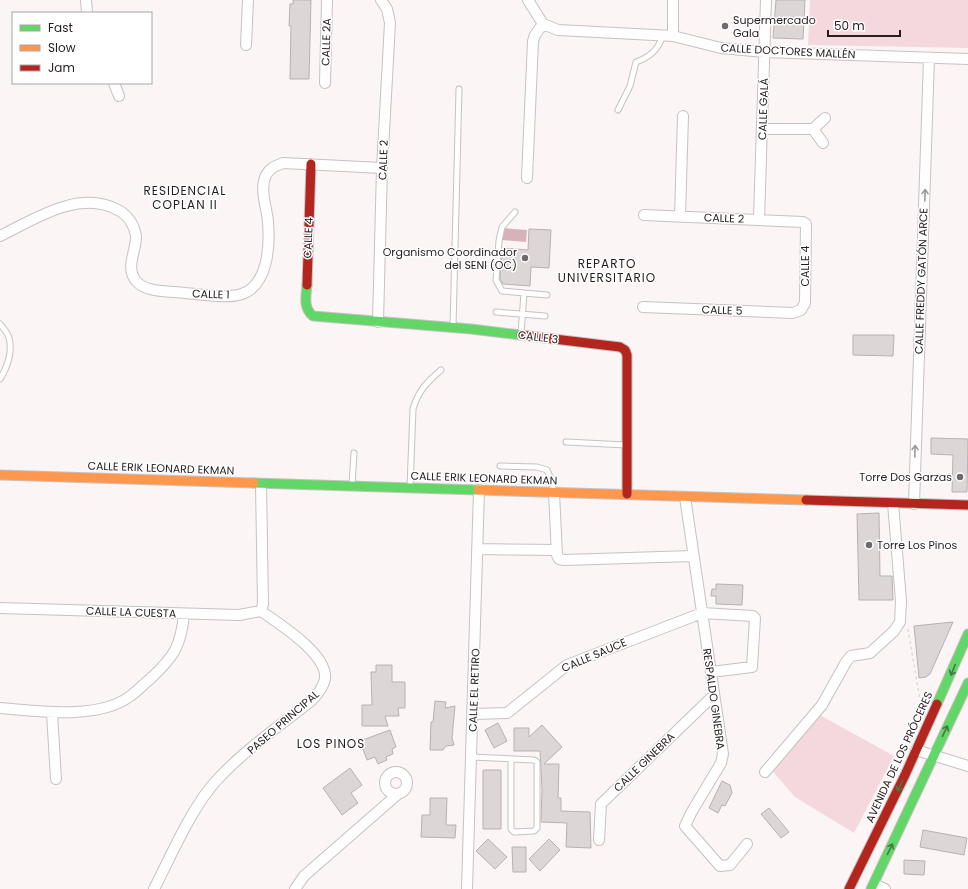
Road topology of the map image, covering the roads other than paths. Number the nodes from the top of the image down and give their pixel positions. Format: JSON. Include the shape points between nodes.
{"nodes":[{"id":1,"x":86,"y":0,"type":"edge"},
{"id":2,"x":248,"y":0,"type":"edge"},
{"id":3,"x":327,"y":0,"type":"edge"},
{"id":4,"x":381,"y":0,"type":"edge"},
{"id":5,"x":528,"y":0,"type":"edge"},
{"id":6,"x":673,"y":0,"type":"edge"},
{"id":7,"x":766,"y":0,"type":"edge"},
{"id":8,"x":87,"y":12,"type":"edge"},
{"id":9,"x":543,"y":24,"type":"junction"},
{"id":10,"x":668,"y":36,"type":"junction"},
{"id":11,"x":246,"y":45,"type":"dead end"},
{"id":12,"x":764,"y":52,"type":"junction"},
{"id":13,"x":929,"y":58,"type":"junction"},
{"id":14,"x":968,"y":59,"type":"edge"},
{"id":15,"x":325,"y":83,"type":"dead end"},
{"id":16,"x":114,"y":84,"type":"edge"},
{"id":17,"x":459,"y":89,"type":"dead end"},
{"id":18,"x":119,"y":96,"type":"dead end"},
{"id":19,"x":618,"y":110,"type":"dead end"},
{"id":20,"x":683,"y":116,"type":"dead end"},
{"id":21,"x":825,"y":118,"type":"dead end"},
{"id":22,"x":762,"y":129,"type":"junction"},
{"id":23,"x":813,"y":129,"type":"junction"},
{"id":24,"x":823,"y":143,"type":"dead end"},
{"id":25,"x":311,"y":164,"type":"junction"},
{"id":26,"x":382,"y":168,"type":"junction"},
{"id":27,"x":527,"y":178,"type":"dead end"},
{"id":28,"x":515,"y":212,"type":"dead end"},
{"id":29,"x":644,"y":215,"type":"dead end"},
{"id":30,"x":680,"y":216,"type":"junction"},
{"id":31,"x":759,"y":219,"type":"junction"},
{"id":32,"x":803,"y":222,"type":"joint"},
{"id":33,"x":0,"y":236,"type":"edge"},
{"id":34,"x":524,"y":293,"type":"junction"},
{"id":35,"x":547,"y":295,"type":"dead end"},
{"id":36,"x":643,"y":307,"type":"dead end"},
{"id":37,"x":801,"y":310,"type":"joint"},
{"id":38,"x":308,"y":312,"type":"joint"},
{"id":39,"x":496,"y":312,"type":"dead end"},
{"id":40,"x":523,"y":314,"type":"junction"},
{"id":41,"x":545,"y":316,"type":"dead end"},
{"id":42,"x":378,"y":322,"type":"junction"},
{"id":43,"x":0,"y":324,"type":"edge"},
{"id":44,"x":453,"y":328,"type":"junction"},
{"id":45,"x":521,"y":335,"type":"junction"},
{"id":46,"x":441,"y":370,"type":"dead end"},
{"id":47,"x":0,"y":379,"type":"edge"},
{"id":48,"x":566,"y":442,"type":"dead end"},
{"id":49,"x":627,"y":445,"type":"junction"},
{"id":50,"x":354,"y":453,"type":"dead end"},
{"id":51,"x":500,"y":466,"type":"dead end"},
{"id":52,"x":0,"y":475,"type":"edge"},
{"id":53,"x":261,"y":484,"type":"junction"},
{"id":54,"x":352,"y":486,"type":"junction"},
{"id":55,"x":410,"y":488,"type":"junction"},
{"id":56,"x":479,"y":490,"type":"junction"},
{"id":57,"x":554,"y":492,"type":"junction"},
{"id":58,"x":626,"y":494,"type":"junction"},
{"id":59,"x":685,"y":497,"type":"junction"},
{"id":60,"x":892,"y":503,"type":"junction"},
{"id":61,"x":914,"y":504,"type":"junction"},
{"id":62,"x":968,"y":506,"type":"edge"},
{"id":63,"x":477,"y":549,"type":"junction"},
{"id":64,"x":558,"y":554,"type":"junction"},
{"id":65,"x":693,"y":556,"type":"junction"},
{"id":66,"x":0,"y":608,"type":"edge"},
{"id":67,"x":261,"y":611,"type":"junction"},
{"id":68,"x":702,"y":613,"type":"junction"},
{"id":69,"x":184,"y":614,"type":"junction"},
{"id":70,"x":968,"y":634,"type":"edge"},
{"id":71,"x":710,"y":672,"type":"junction"},
{"id":72,"x":968,"y":683,"type":"edge"},
{"id":73,"x":714,"y":695,"type":"junction"},
{"id":74,"x":0,"y":708,"type":"edge"},
{"id":75,"x":52,"y":713,"type":"junction"},
{"id":76,"x":473,"y":714,"type":"junction"},
{"id":77,"x":916,"y":750,"type":"junction"},
{"id":78,"x":934,"y":756,"type":"junction"},
{"id":79,"x":472,"y":757,"type":"junction"},
{"id":80,"x":510,"y":759,"type":"junction"},
{"id":81,"x":968,"y":766,"type":"edge"},
{"id":82,"x":765,"y":772,"type":"dead end"},
{"id":83,"x":56,"y":779,"type":"dead end"},
{"id":84,"x":398,"y":794,"type":"dead end"},
{"id":85,"x":599,"y":840,"type":"dead end"},
{"id":86,"x":747,"y":844,"type":"dead end"},
{"id":87,"x":872,"y":887,"type":"edge"},
{"id":88,"x":154,"y":889,"type":"edge"},
{"id":89,"x":295,"y":889,"type":"edge"},
{"id":90,"x":467,"y":889,"type":"edge"},
{"id":91,"x":849,"y":889,"type":"edge"},
{"id":92,"x":885,"y":889,"type":"edge"}],
"edges":[{"from":1,"to":8,"type":"street"},
{"from":2,"to":11,"type":"street"},
{"from":3,"to":15,"type":"street","name":"CALLE 2A"},
{"from":4,"to":26,"type":"street","name":"CALLE 2","via":[[387,9],[390,23]]},
{"from":5,"to":9,"type":"street"},
{"from":6,"to":10,"type":"street"},
{"from":7,"to":12,"type":"street","name":"CALLE GALÁ"},
{"from":9,"to":10,"type":"street","name":"CALLE DOCTORES MALLÉN","via":[[558,30]]},
{"from":9,"to":27,"type":"street","via":[[533,41]]},
{"from":10,"to":12,"type":"street","name":"CALLE DOCTORES MALLÉN","via":[[721,48]]},
{"from":10,"to":19,"type":"lane","via":[[654,52],[636,62],[630,86]]},
{"from":12,"to":13,"type":"street","name":"CALLE DOCTORES MALLÉN"},
{"from":12,"to":22,"type":"street","name":"CALLE GALÁ"},
{"from":13,"to":14,"type":"street","name":"CALLE DOCTORES MALLÉN"},
{"from":61,"to":13,"type":"street","name":"CALLE FREDDY GATÓN ARCE","one_way":true},
{"from":16,"to":18,"type":"street"},
{"from":17,"to":44,"type":"lane"},
{"from":20,"to":30,"type":"street"},
{"from":21,"to":23,"type":"street"},
{"from":22,"to":23,"type":"street"},
{"from":22,"to":31,"type":"street","name":"CALLE GALÁ"},
{"from":23,"to":24,"type":"street"},
{"from":25,"to":26,"type":"street","name":"CALLE 1"},
{"from":25,"to":33,"type":"street","name":"CALLE 1","via":[[282,163],[270,168],[265,176],[263,193],[268,223],[263,272],[255,287],[241,294],[206,295],[149,289],[136,281],[130,268],[136,237],[131,221],[109,205],[95,202],[44,213]]},
{"from":25,"to":38,"type":"street","name":"CALLE 4","via":[[306,305]]},
{"from":26,"to":42,"type":"street","name":"CALLE 2"},
{"from":28,"to":34,"type":"lane","via":[[501,232],[496,280],[502,291]]},
{"from":29,"to":30,"type":"street","name":"CALLE 2"},
{"from":30,"to":31,"type":"street","name":"CALLE 2"},
{"from":31,"to":32,"type":"street","name":"CALLE 2"},
{"from":32,"to":37,"type":"street","name":"CALLE 4","via":[[806,224],[805,304]]},
{"from":34,"to":35,"type":"lane"},
{"from":34,"to":40,"type":"lane"},
{"from":36,"to":37,"type":"street","name":"CALLE 5","via":[[793,313]]},
{"from":38,"to":42,"type":"street","name":"CALLE 3","via":[[313,316]]},
{"from":39,"to":40,"type":"lane"},
{"from":40,"to":41,"type":"lane"},
{"from":40,"to":45,"type":"lane"},
{"from":42,"to":44,"type":"street","name":"CALLE 3"},
{"from":43,"to":47,"type":"lane","via":[[9,338],[10,348]]},
{"from":44,"to":45,"type":"street","name":"CALLE 3"},
{"from":45,"to":49,"type":"street","name":"CALLE 3","via":[[624,350],[627,355]]},
{"from":46,"to":55,"type":"lane","via":[[425,384],[416,397],[413,408]]},
{"from":48,"to":49,"type":"lane"},
{"from":49,"to":58,"type":"street","name":"CALLE 3"},
{"from":50,"to":54,"type":"lane"},
{"from":51,"to":57,"type":"lane","via":[[537,467],[547,470]]},
{"from":52,"to":53,"type":"street","name":"CALLE ERIK LEONARD EKMAN"},
{"from":53,"to":54,"type":"street","name":"CALLE ERIK LEONARD EKMAN"},
{"from":53,"to":67,"type":"street"},
{"from":54,"to":55,"type":"street","name":"CALLE ERIK LEONARD EKMAN"},
{"from":55,"to":56,"type":"street","name":"CALLE ERIK LEONARD EKMAN"},
{"from":56,"to":57,"type":"street","name":"CALLE ERIK LEONARD EKMAN"},
{"from":56,"to":63,"type":"street","name":"CALLE EL RETIRO"},
{"from":57,"to":58,"type":"street","name":"CALLE ERIK LEONARD EKMAN"},
{"from":57,"to":64,"type":"street"},
{"from":58,"to":59,"type":"street","name":"CALLE ERIK LEONARD EKMAN"},
{"from":59,"to":60,"type":"street","name":"CALLE ERIK LEONARD EKMAN"},
{"from":59,"to":65,"type":"street","name":"RESPALDO GINEBRA"},
{"from":60,"to":61,"type":"street","name":"CALLE ERIK LEONARD EKMAN"},
{"from":60,"to":82,"type":"street","via":[[901,602],[900,622],[870,653],[851,656],[822,706]]},
{"from":61,"to":62,"type":"street","name":"CALLE ERIK LEONARD EKMAN"},
{"from":63,"to":64,"type":"street"},
{"from":63,"to":76,"type":"street","name":"CALLE EL RETIRO"},
{"from":64,"to":65,"type":"street","via":[[564,560]]},
{"from":65,"to":68,"type":"street","name":"RESPALDO GINEBRA"},
{"from":66,"to":69,"type":"street","name":"CALLE LA CUESTA"},
{"from":67,"to":69,"type":"street","name":"CALLE LA CUESTA","via":[[239,615]]},
{"from":67,"to":88,"type":"street","name":"PASEO PRINCIPAL","via":[[300,640],[318,658],[324,674],[322,689],[228,768],[216,782],[201,801]]},
{"from":68,"to":71,"type":"street","name":"RESPALDO GINEBRA"},
{"from":68,"to":71,"type":"street","via":[[750,615],[755,618],[752,667]]},
{"from":68,"to":76,"type":"street","name":"CALLE SAUCE","via":[[567,665],[508,713]]},
{"from":69,"to":75,"type":"street","via":[[182,635],[172,657],[128,698],[104,708]]},
{"from":70,"to":77,"type":"street","name":"AVENIDA DE LOS PRÓCERES","one_way":true},
{"from":71,"to":73,"type":"street","name":"RESPALDO GINEBRA"},
{"from":78,"to":72,"type":"street","one_way":true},
{"from":73,"to":85,"type":"street","name":"CALLE GINEBRA","via":[[601,804]]},
{"from":73,"to":86,"type":"street","name":"RESPALDO GINEBRA","via":[[722,759],[685,826],[720,866],[730,865]]},
{"from":74,"to":75,"type":"street"},
{"from":75,"to":83,"type":"street"},
{"from":76,"to":79,"type":"street","name":"CALLE EL RETIRO"},
{"from":77,"to":78,"type":"street"},
{"from":77,"to":91,"type":"street","name":"AVENIDA DE LOS PRÓCERES","one_way":true},
{"from":78,"to":81,"type":"street"},
{"from":87,"to":78,"type":"street","one_way":true},
{"from":79,"to":80,"type":"lane"},
{"from":79,"to":90,"type":"street","name":"CALLE EL RETIRO"},
{"from":80,"to":80,"type":"lane","via":[[536,762],[537,828],[534,831],[514,832],[511,829]]},
{"from":84,"to":89,"type":"street","via":[[304,876]]},
{"from":87,"to":92,"type":"street"}]}
